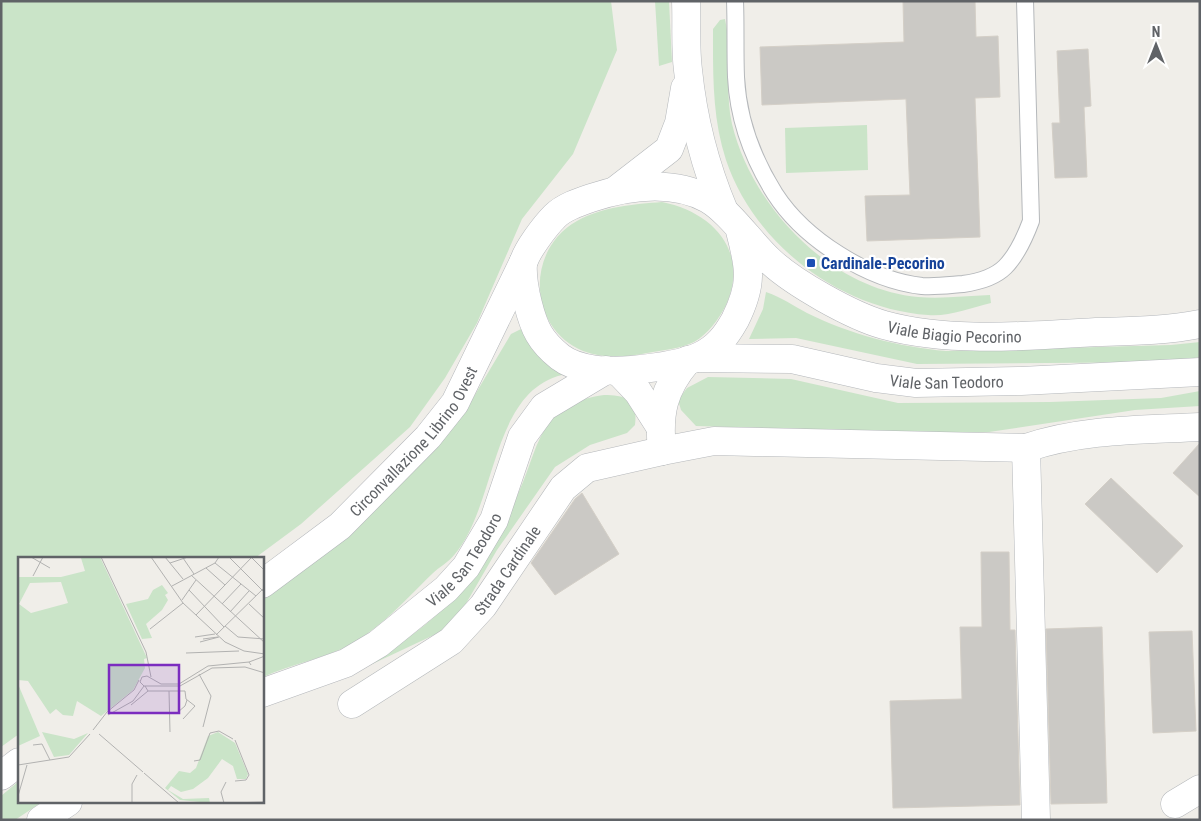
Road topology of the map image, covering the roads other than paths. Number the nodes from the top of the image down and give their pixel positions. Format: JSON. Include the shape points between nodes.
{"nodes":[{"id":1,"x":686,"y":1,"type":"edge"},
{"id":2,"x":735,"y":1,"type":"edge"},
{"id":3,"x":1025,"y":1,"type":"edge"},
{"id":4,"x":688,"y":69,"type":"junction"},
{"id":5,"x":616,"y":190,"type":"junction"},
{"id":6,"x":732,"y":221,"type":"junction"},
{"id":7,"x":523,"y":264,"type":"junction"},
{"id":8,"x":1200,"y":324,"type":"edge"},
{"id":9,"x":693,"y":359,"type":"junction"},
{"id":10,"x":612,"y":371,"type":"junction"},
{"id":11,"x":1200,"y":372,"type":"edge"},
{"id":12,"x":1200,"y":427,"type":"edge"},
{"id":13,"x":660,"y":438,"type":"junction"},
{"id":14,"x":1026,"y":448,"type":"junction"},
{"id":15,"x":264,"y":583,"type":"edge"},
{"id":16,"x":264,"y":692,"type":"edge"},
{"id":17,"x":352,"y":704,"type":"dead end"},
{"id":18,"x":18,"y":763,"type":"edge"},
{"id":19,"x":1,"y":776,"type":"edge"},
{"id":20,"x":1200,"y":789,"type":"edge"},
{"id":21,"x":65,"y":804,"type":"edge"},
{"id":22,"x":1176,"y":804,"type":"dead end"},
{"id":23,"x":41,"y":820,"type":"edge"},
{"id":24,"x":1036,"y":820,"type":"edge"}],
"edges":[{"from":1,"to":4,"type":"main road"},
{"from":2,"to":3,"type":"lane","via":[[736,77],[742,118],[749,143],[776,195],[811,234],[862,268],[906,283],[945,286],[972,282],[1004,268],[1015,254],[1031,221]]},
{"from":4,"to":5,"type":"main road","via":[[679,123],[669,149]]},
{"from":4,"to":6,"type":"main road","via":[[701,145],[711,180]]},
{"from":5,"to":6,"type":"main road","via":[[658,186],[681,188],[708,199]]},
{"from":5,"to":7,"type":"main road","name":"Circonvallazione Librino Ovest","via":[[578,202],[556,214],[537,238]]},
{"from":6,"to":8,"type":"main road","name":"Viale Biagio Pecorino","via":[[771,263],[847,311],[920,334],[1056,334],[1152,330]]},
{"from":6,"to":9,"type":"main road","via":[[748,259],[747,294],[719,345]]},
{"from":7,"to":10,"type":"main road","via":[[527,301],[536,332],[562,359],[585,368]]},
{"from":7,"to":15,"type":"main road","name":"Circonvallazione Librino Ovest","via":[[455,403],[428,437],[340,526]]},
{"from":9,"to":10,"type":"main road"},
{"from":9,"to":11,"type":"main road","name":"Viale San Teodoro","via":[[792,359],[916,384]]},
{"from":9,"to":13,"type":"main road","via":[[672,379]]},
{"from":10,"to":13,"type":"main road","via":[[638,392]]},
{"from":10,"to":16,"type":"main road","name":"Viale San Teodoro","via":[[544,407],[522,437],[494,520],[466,567],[446,589],[378,644],[346,663]]},
{"from":12,"to":14,"type":"main road","via":[[1092,433],[1054,438]]},
{"from":13,"to":14,"type":"main road","name":"Strada Cardinale"},
{"from":13,"to":17,"type":"main road","name":"Strada Cardinale","via":[[587,468],[563,488],[483,606],[451,641]]},
{"from":14,"to":24,"type":"main road"},
{"from":18,"to":19,"type":"main road"},
{"from":20,"to":22,"type":"main road"},
{"from":21,"to":23,"type":"main road"}]}
